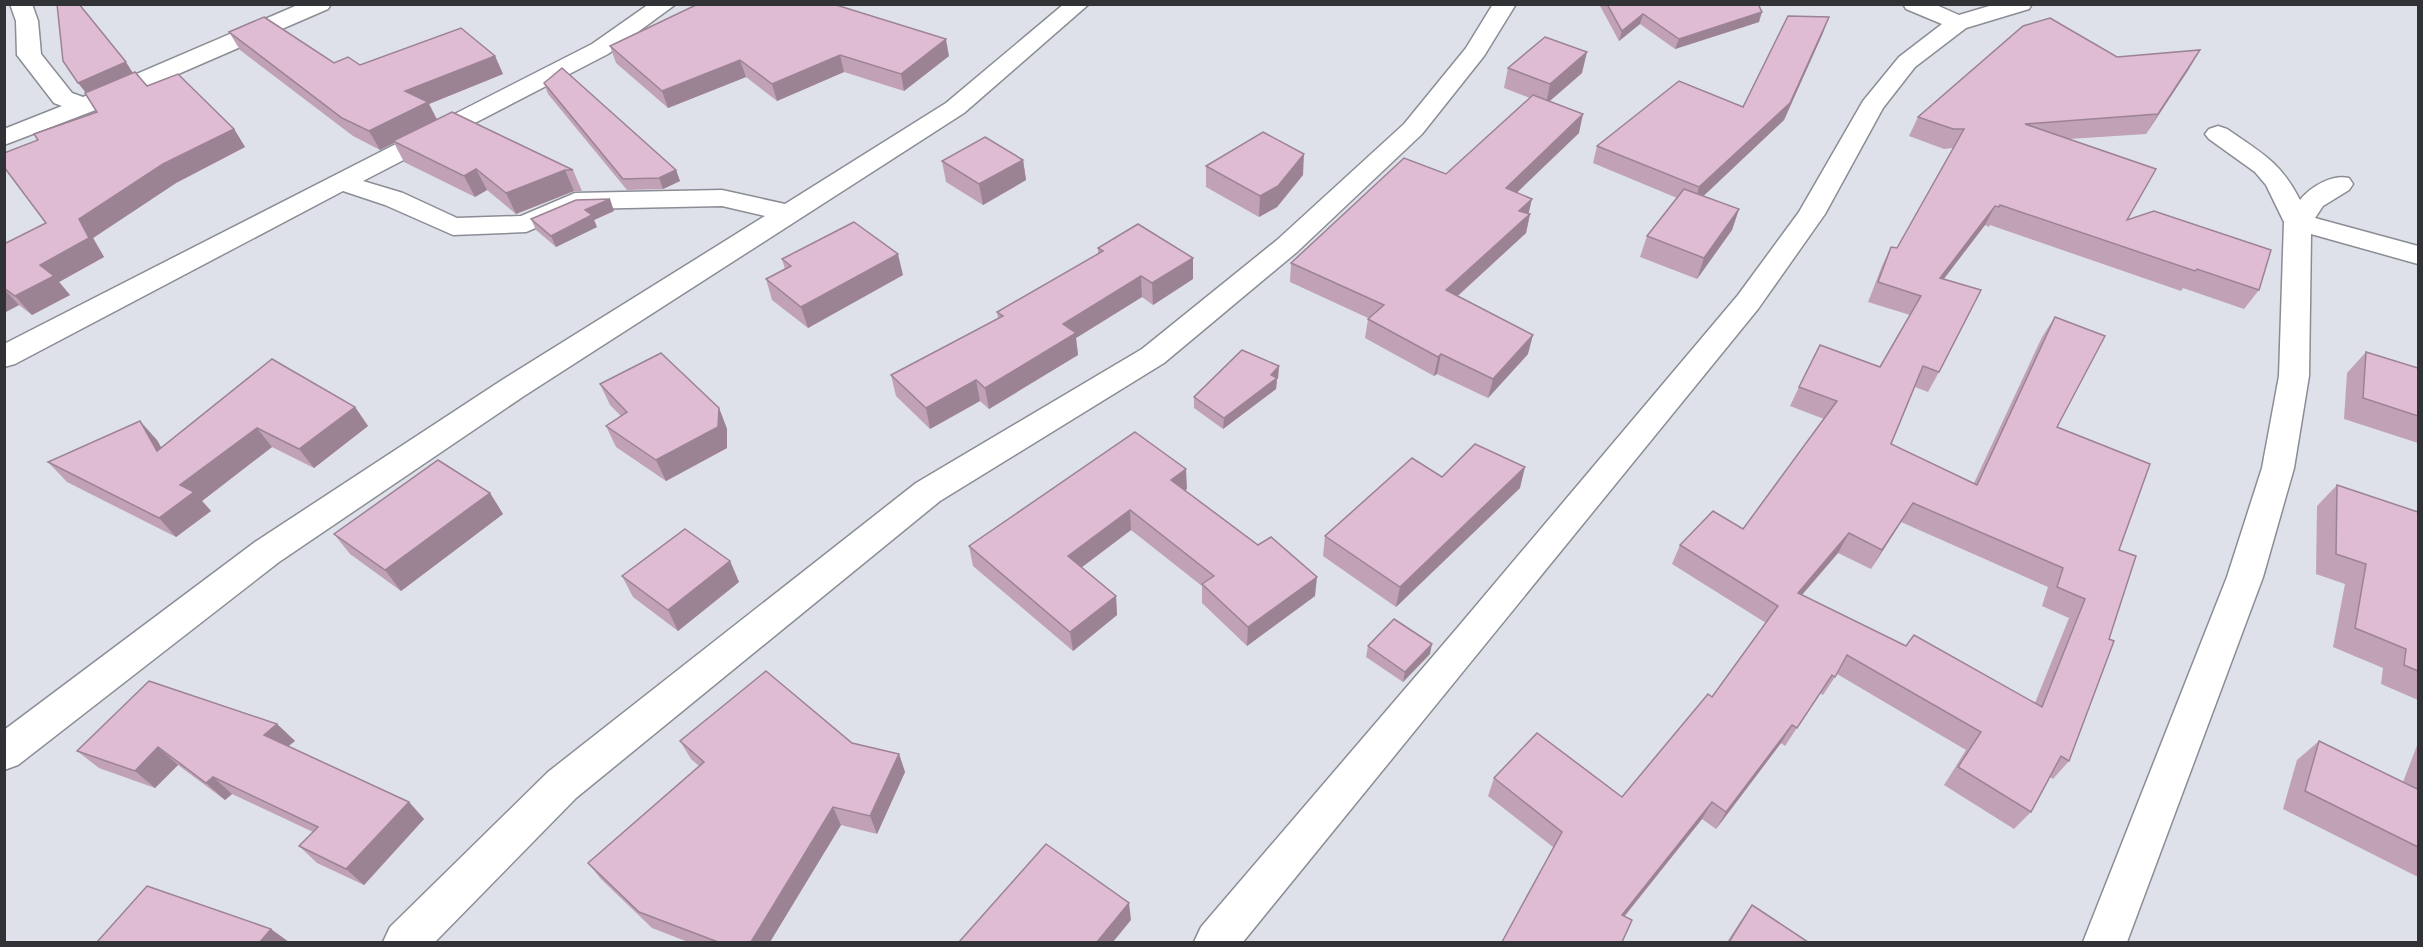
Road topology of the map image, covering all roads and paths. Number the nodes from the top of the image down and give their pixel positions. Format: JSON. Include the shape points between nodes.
{"nodes":[{"id":1,"x":21,"y":4,"type":"edge"},
{"id":2,"x":320,"y":4,"type":"edge"},
{"id":3,"x":665,"y":4,"type":"edge"},
{"id":4,"x":1078,"y":4,"type":"edge"},
{"id":5,"x":1505,"y":4,"type":"edge"},
{"id":6,"x":1914,"y":4,"type":"edge"},
{"id":7,"x":2021,"y":4,"type":"edge"},
{"id":8,"x":1958,"y":23,"type":"junction"},
{"id":9,"x":84,"y":106,"type":"junction"},
{"id":10,"x":2218,"y":134,"type":"dead end"},
{"id":11,"x":4,"y":138,"type":"edge"},
{"id":12,"x":340,"y":182,"type":"junction"},
{"id":13,"x":2340,"y":184,"type":"dead end"},
{"id":14,"x":790,"y":213,"type":"junction"},
{"id":15,"x":2298,"y":222,"type":"junction"},
{"id":16,"x":2418,"y":255,"type":"edge"},
{"id":17,"x":4,"y":357,"type":"edge"},
{"id":18,"x":4,"y":753,"type":"edge"},
{"id":19,"x":2113,"y":939,"type":"edge"},
{"id":20,"x":405,"y":942,"type":"edge"},
{"id":21,"x":1216,"y":942,"type":"edge"}],
"edges":[{"from":1,"to":9,"type":"street","via":[[27,21],[29,55],[63,98]]},
{"from":2,"to":9,"type":"street"},
{"from":3,"to":12,"type":"street","via":[[600,50]]},
{"from":4,"to":14,"type":"street","via":[[955,108]]},
{"from":5,"to":20,"type":"street","via":[[1476,51],[1413,129],[1287,246],[1153,356],[919,499],[562,785]]},
{"from":6,"to":8,"type":"street"},
{"from":7,"to":8,"type":"street"},
{"from":8,"to":21,"type":"street","via":[[1906,62],[1872,106],[1811,214],[1748,302]]},
{"from":9,"to":11,"type":"street"},
{"from":10,"to":15,"type":"street","via":[[2264,166],[2278,182]]},
{"from":12,"to":14,"type":"street","via":[[394,200],[453,227],[526,224],[575,201],[722,198]]},
{"from":12,"to":17,"type":"street"},
{"from":13,"to":15,"type":"street","via":[[2314,200]]},
{"from":14,"to":18,"type":"street","via":[[513,388],[267,552]]},
{"from":15,"to":16,"type":"street"},
{"from":15,"to":19,"type":"street","via":[[2294,376],[2278,468],[2245,577]]}]}
